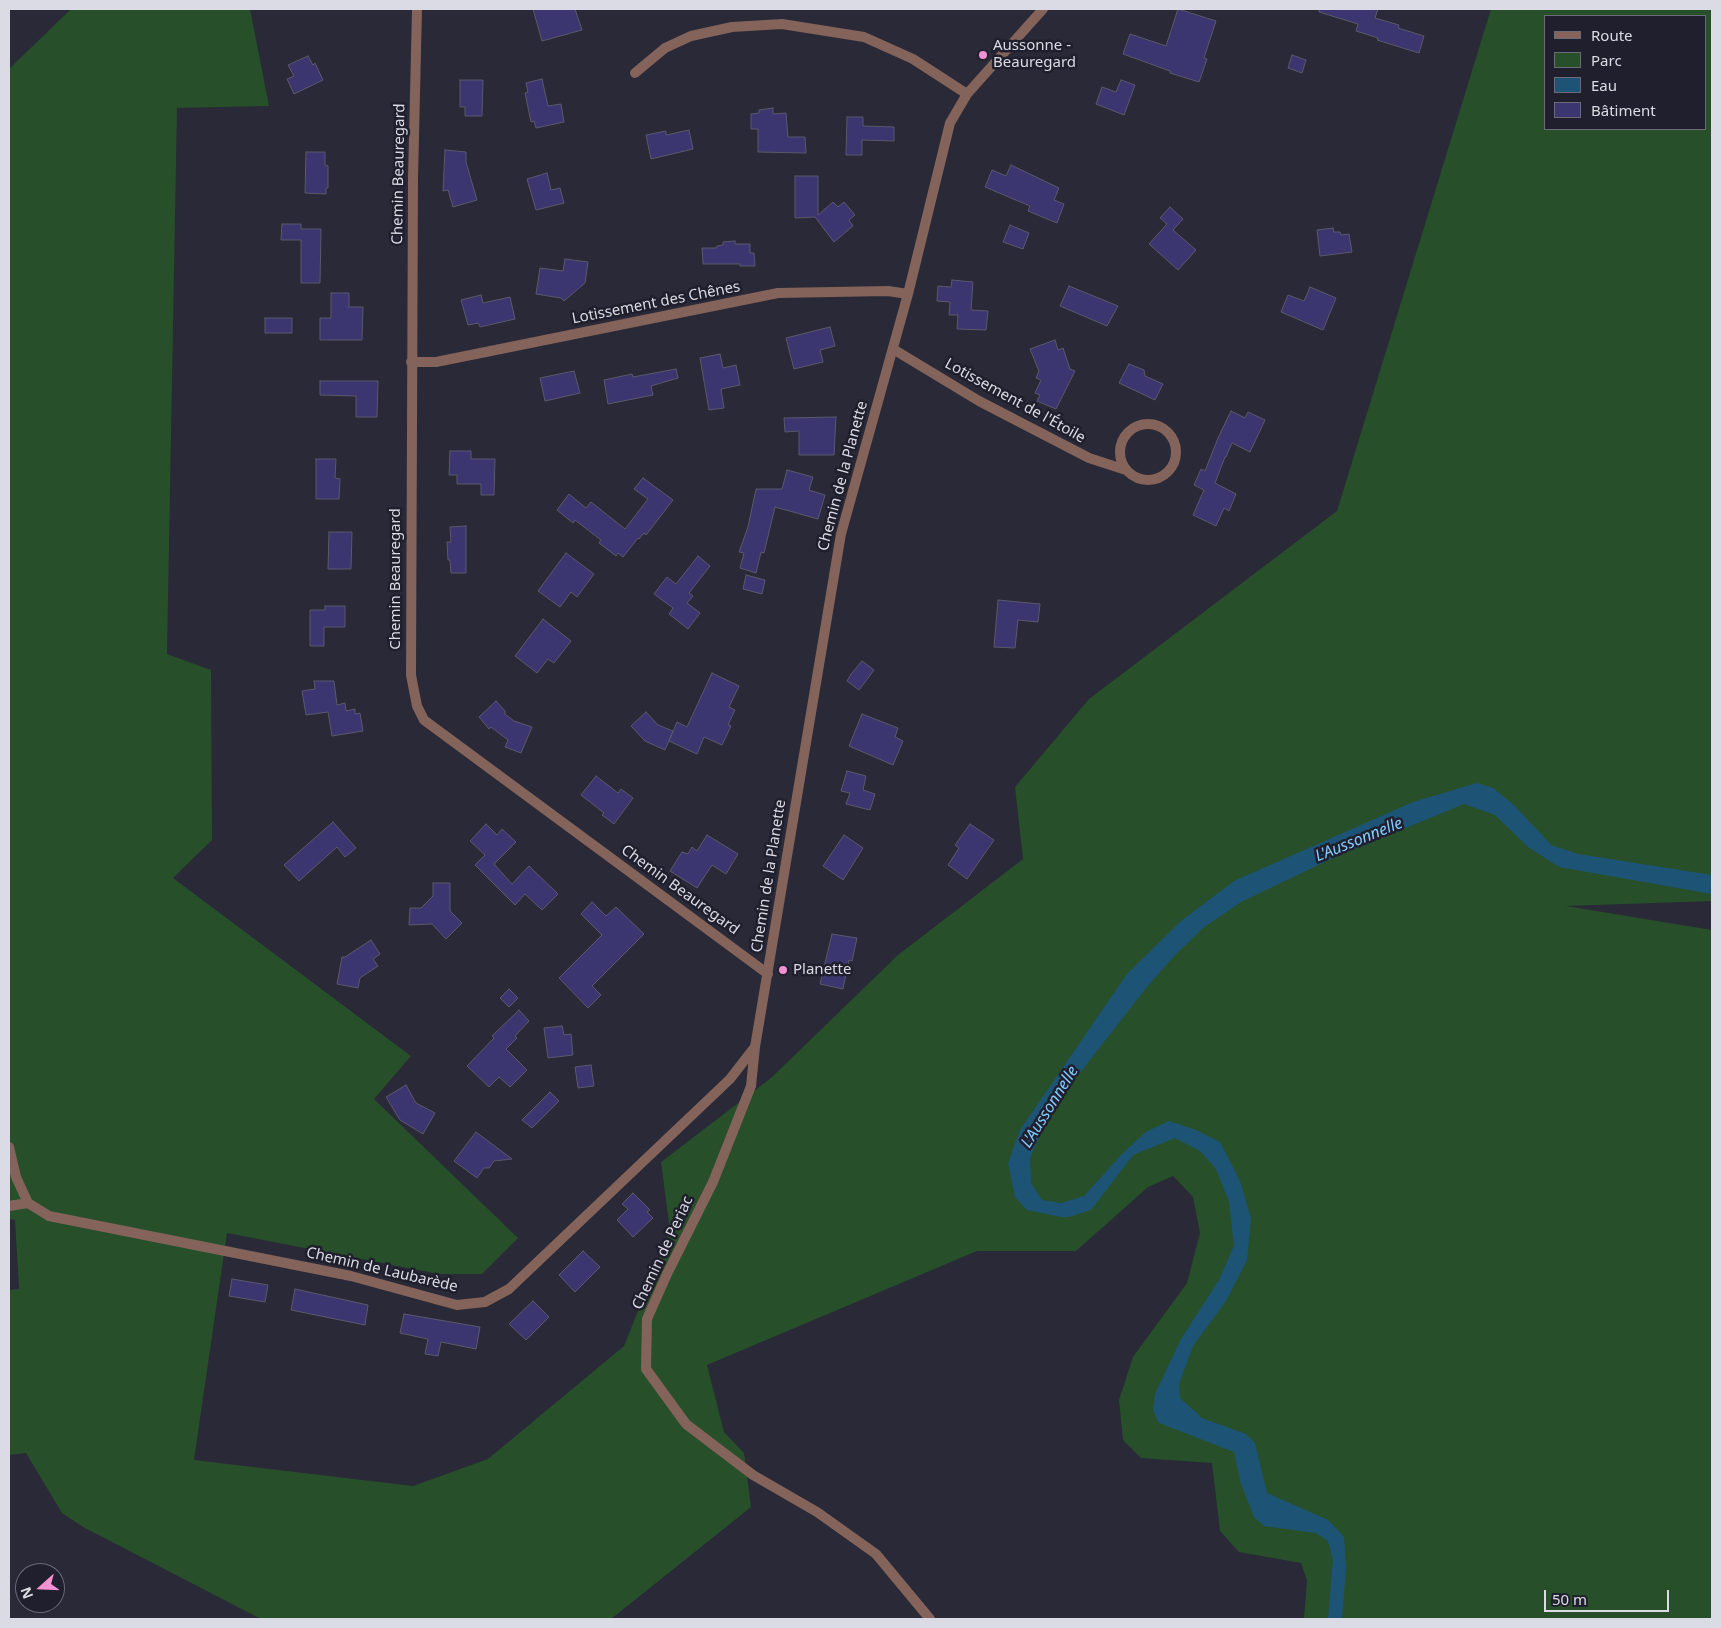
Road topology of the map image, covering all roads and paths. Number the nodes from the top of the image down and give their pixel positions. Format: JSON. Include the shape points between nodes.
{"nodes":[{"id":1,"x":418,"y":9,"type":"edge"},
{"id":2,"x":1042,"y":9,"type":"edge"},
{"id":3,"x":634,"y":74,"type":"dead end"},
{"id":4,"x":967,"y":94,"type":"junction"},
{"id":5,"x":908,"y":294,"type":"junction"},
{"id":6,"x":893,"y":349,"type":"junction"},
{"id":7,"x":411,"y":362,"type":"junction"},
{"id":8,"x":1126,"y":470,"type":"junction"},
{"id":9,"x":768,"y":974,"type":"junction"},
{"id":10,"x":755,"y":1047,"type":"junction"},
{"id":11,"x":9,"y":1147,"type":"edge"},
{"id":12,"x":28,"y":1203,"type":"junction"},
{"id":13,"x":9,"y":1206,"type":"edge"},
{"id":14,"x":930,"y":1619,"type":"edge"}],
"edges":[{"from":1,"to":7,"type":"street","name":"Chemin Beauregard"},
{"from":2,"to":4,"type":"street","name":"Chemin de la Planette"},
{"from":3,"to":4,"type":"street","via":[[665,48],[691,36],[732,27],[782,24],[864,37],[913,59]]},
{"from":4,"to":5,"type":"street","name":"Chemin de la Planette","via":[[950,123]]},
{"from":5,"to":6,"type":"street","name":"Chemin de la Planette"},
{"from":5,"to":7,"type":"street","name":"Lotissement des Chênes","via":[[888,291],[778,293],[436,362]]},
{"from":6,"to":8,"type":"street","name":"Lotissement de l'Étoile","via":[[987,406],[1089,458]]},
{"from":6,"to":9,"type":"street","name":"Chemin de la Planette","via":[[841,534]]},
{"from":7,"to":9,"type":"street","name":"Chemin Beauregard","via":[[411,675],[417,706],[424,720]]},
{"from":8,"to":8,"type":"street","name":"Lotissement de l'Étoile","via":[[1142,480],[1159,478],[1168,472],[1176,455],[1174,442],[1166,430],[1144,424],[1124,437],[1121,459]]},
{"from":9,"to":10,"type":"street","name":"Chemin de la Planette"},
{"from":10,"to":12,"type":"street","name":"Chemin de Laubarède","via":[[730,1080],[510,1289],[485,1302],[457,1305],[351,1276],[49,1216]]},
{"from":10,"to":14,"type":"street","name":"Chemin de Periac","via":[[751,1086],[713,1182],[647,1319],[646,1369],[686,1424],[753,1475],[817,1512],[876,1554]]},
{"from":11,"to":12,"type":"street","via":[[16,1177]]},
{"from":12,"to":13,"type":"street"}]}
